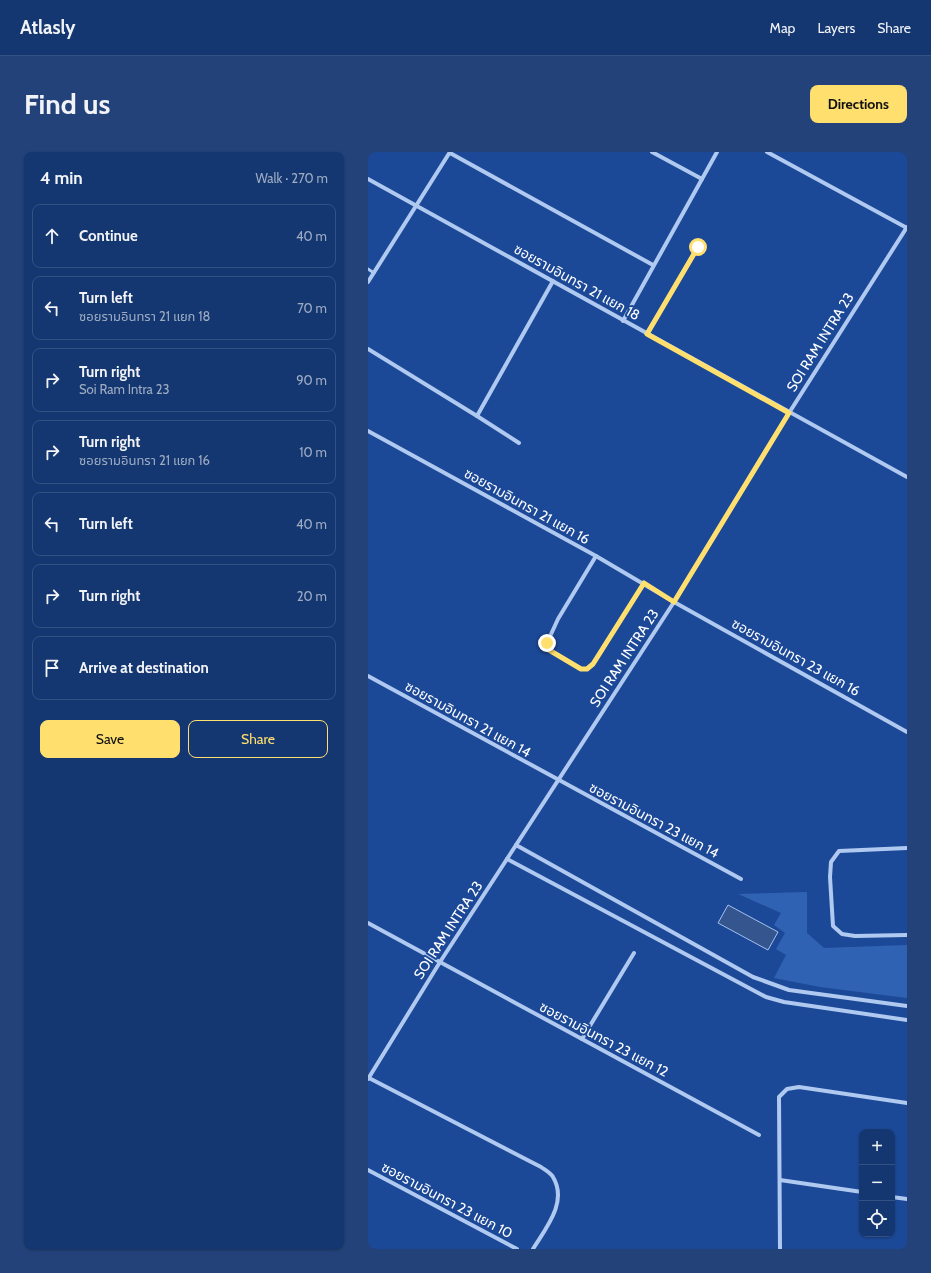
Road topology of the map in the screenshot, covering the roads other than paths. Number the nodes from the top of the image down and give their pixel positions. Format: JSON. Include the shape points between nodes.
{"nodes":[{"id":1,"x":450,"y":152,"type":"edge"},
{"id":2,"x":652,"y":152,"type":"edge"},
{"id":3,"x":717,"y":152,"type":"edge"},
{"id":4,"x":767,"y":152,"type":"edge"},
{"id":5,"x":368,"y":179,"type":"edge"},
{"id":6,"x":702,"y":179,"type":"junction"},
{"id":7,"x":417,"y":206,"type":"junction"},
{"id":8,"x":907,"y":227,"type":"edge"},
{"id":9,"x":698,"y":247,"type":"dead end"},
{"id":10,"x":653,"y":265,"type":"junction"},
{"id":11,"x":368,"y":269,"type":"edge"},
{"id":12,"x":374,"y":273,"type":"junction"},
{"id":13,"x":553,"y":281,"type":"junction"},
{"id":14,"x":368,"y":282,"type":"edge"},
{"id":15,"x":623,"y":321,"type":"junction"},
{"id":16,"x":647,"y":334,"type":"junction"},
{"id":17,"x":368,"y":349,"type":"edge"},
{"id":18,"x":789,"y":413,"type":"junction"},
{"id":19,"x":477,"y":416,"type":"junction"},
{"id":20,"x":368,"y":431,"type":"edge"},
{"id":21,"x":519,"y":443,"type":"dead end"},
{"id":22,"x":907,"y":477,"type":"edge"},
{"id":23,"x":596,"y":556,"type":"junction"},
{"id":24,"x":644,"y":583,"type":"junction"},
{"id":25,"x":674,"y":602,"type":"junction"},
{"id":26,"x":368,"y":676,"type":"edge"},
{"id":27,"x":907,"y":732,"type":"edge"},
{"id":28,"x":557,"y":780,"type":"junction"},
{"id":29,"x":516,"y":845,"type":"junction"},
{"id":30,"x":907,"y":848,"type":"edge"},
{"id":31,"x":507,"y":859,"type":"junction"},
{"id":32,"x":741,"y":879,"type":"dead end"},
{"id":33,"x":368,"y":922,"type":"edge"},
{"id":34,"x":907,"y":935,"type":"edge"},
{"id":35,"x":634,"y":953,"type":"dead end"},
{"id":36,"x":440,"y":962,"type":"junction"},
{"id":37,"x":907,"y":1006,"type":"edge"},
{"id":38,"x":907,"y":1020,"type":"edge"},
{"id":39,"x":582,"y":1039,"type":"junction"},
{"id":40,"x":368,"y":1078,"type":"edge"},
{"id":41,"x":907,"y":1103,"type":"edge"},
{"id":42,"x":758,"y":1135,"type":"dead end"},
{"id":43,"x":368,"y":1170,"type":"edge"},
{"id":44,"x":780,"y":1180,"type":"junction"},
{"id":45,"x":859,"y":1192,"type":"edge"},
{"id":46,"x":895,"y":1197,"type":"edge"},
{"id":47,"x":907,"y":1199,"type":"edge"},
{"id":48,"x":517,"y":1249,"type":"edge"},
{"id":49,"x":533,"y":1249,"type":"edge"},
{"id":50,"x":780,"y":1249,"type":"edge"}],
"edges":[{"from":1,"to":7,"type":"street"},
{"from":1,"to":10,"type":"street"},
{"from":2,"to":6,"type":"street"},
{"from":3,"to":6,"type":"street"},
{"from":4,"to":8,"type":"street"},
{"from":5,"to":7,"type":"street","name":"ซอยรามอินทรา 21 แยก 18"},
{"from":6,"to":10,"type":"street"},
{"from":7,"to":12,"type":"street"},
{"from":7,"to":13,"type":"street","name":"ซอยรามอินทรา 21 แยก 18"},
{"from":8,"to":18,"type":"street","name":"SOI RAM INTRA 23"},
{"from":9,"to":16,"type":"street"},
{"from":10,"to":15,"type":"street"},
{"from":11,"to":12,"type":"lane"},
{"from":12,"to":14,"type":"street"},
{"from":13,"to":15,"type":"street","name":"ซอยรามอินทรา 21 แยก 18"},
{"from":13,"to":19,"type":"street"},
{"from":15,"to":16,"type":"street","name":"ซอยรามอินทรา 21 แยก 18"},
{"from":16,"to":18,"type":"street","name":"ซอยรามอินทรา 21 แยก 18"},
{"from":17,"to":19,"type":"street"},
{"from":18,"to":22,"type":"street","name":"ซอยรามอินทรา 21 แยก 18"},
{"from":18,"to":25,"type":"street","name":"SOI RAM INTRA 23"},
{"from":19,"to":21,"type":"street"},
{"from":20,"to":23,"type":"street","name":"ซอยรามอินทรา 21 แยก 16"},
{"from":23,"to":24,"type":"street","name":"ซอยรามอินทรา 21 แยก 16"},
{"from":23,"to":24,"type":"street","via":[[558,619],[547,643],[549,650],[581,669],[587,669],[593,664]]},
{"from":24,"to":25,"type":"street","name":"ซอยรามอินทรา 21 แยก 16"},
{"from":25,"to":27,"type":"street","name":"ซอยรามอินทรา 23 แยก 16"},
{"from":25,"to":28,"type":"street","name":"SOI RAM INTRA 23"},
{"from":26,"to":28,"type":"street","name":"ซอยรามอินทรา 21 แยก 14"},
{"from":28,"to":29,"type":"street","name":"SOI RAM INTRA 23"},
{"from":28,"to":32,"type":"street","name":"ซอยรามอินทรา 23 แยก 14"},
{"from":29,"to":31,"type":"street","name":"SOI RAM INTRA 23"},
{"from":29,"to":37,"type":"street","via":[[758,980],[789,990]]},
{"from":30,"to":34,"type":"street","via":[[839,851],[831,862],[830,877],[833,926],[842,934]]},
{"from":31,"to":36,"type":"street","name":"SOI RAM INTRA 23"},
{"from":31,"to":38,"type":"street","via":[[766,997],[784,1002]]},
{"from":33,"to":36,"type":"street","name":"ซอยรามอินทรา 23 แยก 12"},
{"from":35,"to":39,"type":"street"},
{"from":36,"to":39,"type":"street","name":"ซอยรามอินทรา 23 แยก 12"},
{"from":36,"to":40,"type":"street","name":"SOI RAM INTRA 23"},
{"from":39,"to":42,"type":"street","name":"ซอยรามอินทรา 23 แยก 12"},
{"from":40,"to":49,"type":"street","via":[[541,1167],[553,1176],[559,1203]]},
{"from":41,"to":44,"type":"street","via":[[799,1087],[787,1089],[779,1097]]},
{"from":43,"to":48,"type":"street","name":"ซอยรามอินทรา 23 แยก 10"},
{"from":44,"to":45,"type":"street"},
{"from":44,"to":50,"type":"street"},
{"from":46,"to":47,"type":"street"}]}
